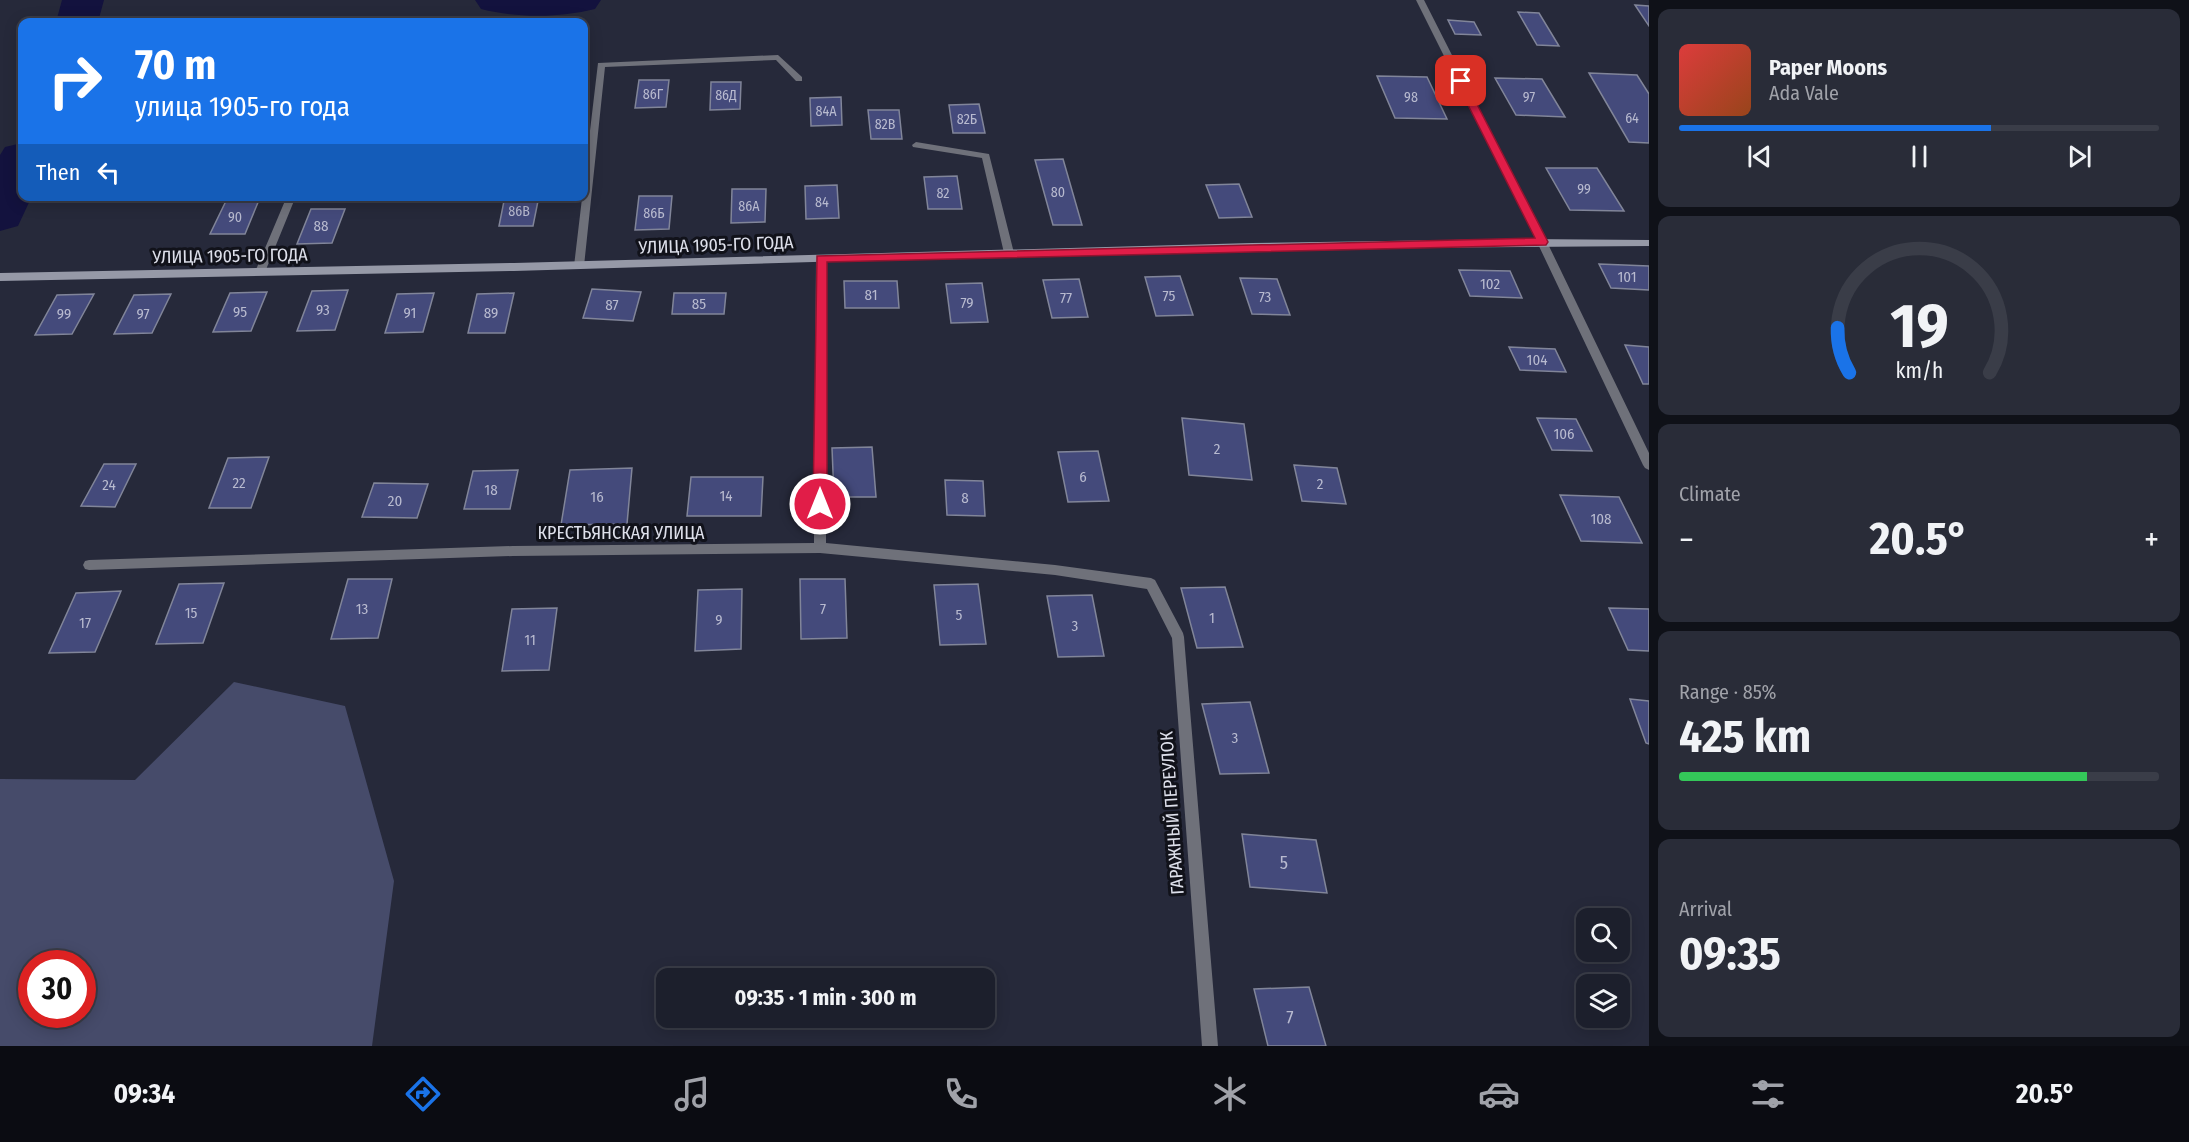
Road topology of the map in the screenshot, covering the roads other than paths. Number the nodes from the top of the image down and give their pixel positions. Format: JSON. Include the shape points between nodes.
{"nodes":[{"id":1,"x":1420,"y":0,"type":"edge"},
{"id":2,"x":799,"y":79,"type":"dead end"},
{"id":3,"x":916,"y":145,"type":"dead end"},
{"id":4,"x":588,"y":184,"type":"edge"},
{"id":5,"x":290,"y":201,"type":"edge"},
{"id":6,"x":586,"y":201,"type":"edge"},
{"id":7,"x":1542,"y":242,"type":"junction"},
{"id":8,"x":1649,"y":243,"type":"edge"},
{"id":9,"x":1009,"y":253,"type":"junction"},
{"id":10,"x":821,"y":258,"type":"junction"},
{"id":11,"x":579,"y":266,"type":"junction"},
{"id":12,"x":260,"y":272,"type":"junction"},
{"id":13,"x":0,"y":277,"type":"edge"},
{"id":14,"x":1649,"y":465,"type":"edge"},
{"id":15,"x":820,"y":548,"type":"junction"},
{"id":16,"x":89,"y":565,"type":"dead end"},
{"id":17,"x":1151,"y":584,"type":"joint"},
{"id":18,"x":1210,"y":1046,"type":"edge"}],
"edges":[{"from":1,"to":7,"type":"street"},
{"from":2,"to":4,"type":"street","via":[[778,57],[601,65]]},
{"from":3,"to":9,"type":"street","via":[[986,156]]},
{"from":5,"to":12,"type":"street"},
{"from":6,"to":11,"type":"street"},
{"from":7,"to":8,"type":"street","name":"УЛИЦА 1905-ГО ГОДА"},
{"from":7,"to":9,"type":"street","name":"УЛИЦА 1905-ГО ГОДА"},
{"from":7,"to":14,"type":"street"},
{"from":9,"to":10,"type":"street","name":"УЛИЦА 1905-ГО ГОДА"},
{"from":10,"to":11,"type":"street","name":"УЛИЦА 1905-ГО ГОДА"},
{"from":10,"to":15,"type":"street"},
{"from":11,"to":12,"type":"street","name":"УЛИЦА 1905-ГО ГОДА"},
{"from":12,"to":13,"type":"street","name":"УЛИЦА 1905-ГО ГОДА"},
{"from":15,"to":16,"type":"street","name":"КРЕСТЬЯНСКАЯ УЛИЦА","via":[[513,551]]},
{"from":15,"to":17,"type":"street","name":"КРЕСТЬЯНСКАЯ УЛИЦА","via":[[1055,570]]},
{"from":17,"to":18,"type":"street","name":"ГАРАЖНЫЙ ПЕРЕУЛОК","via":[[1178,637]]}]}
